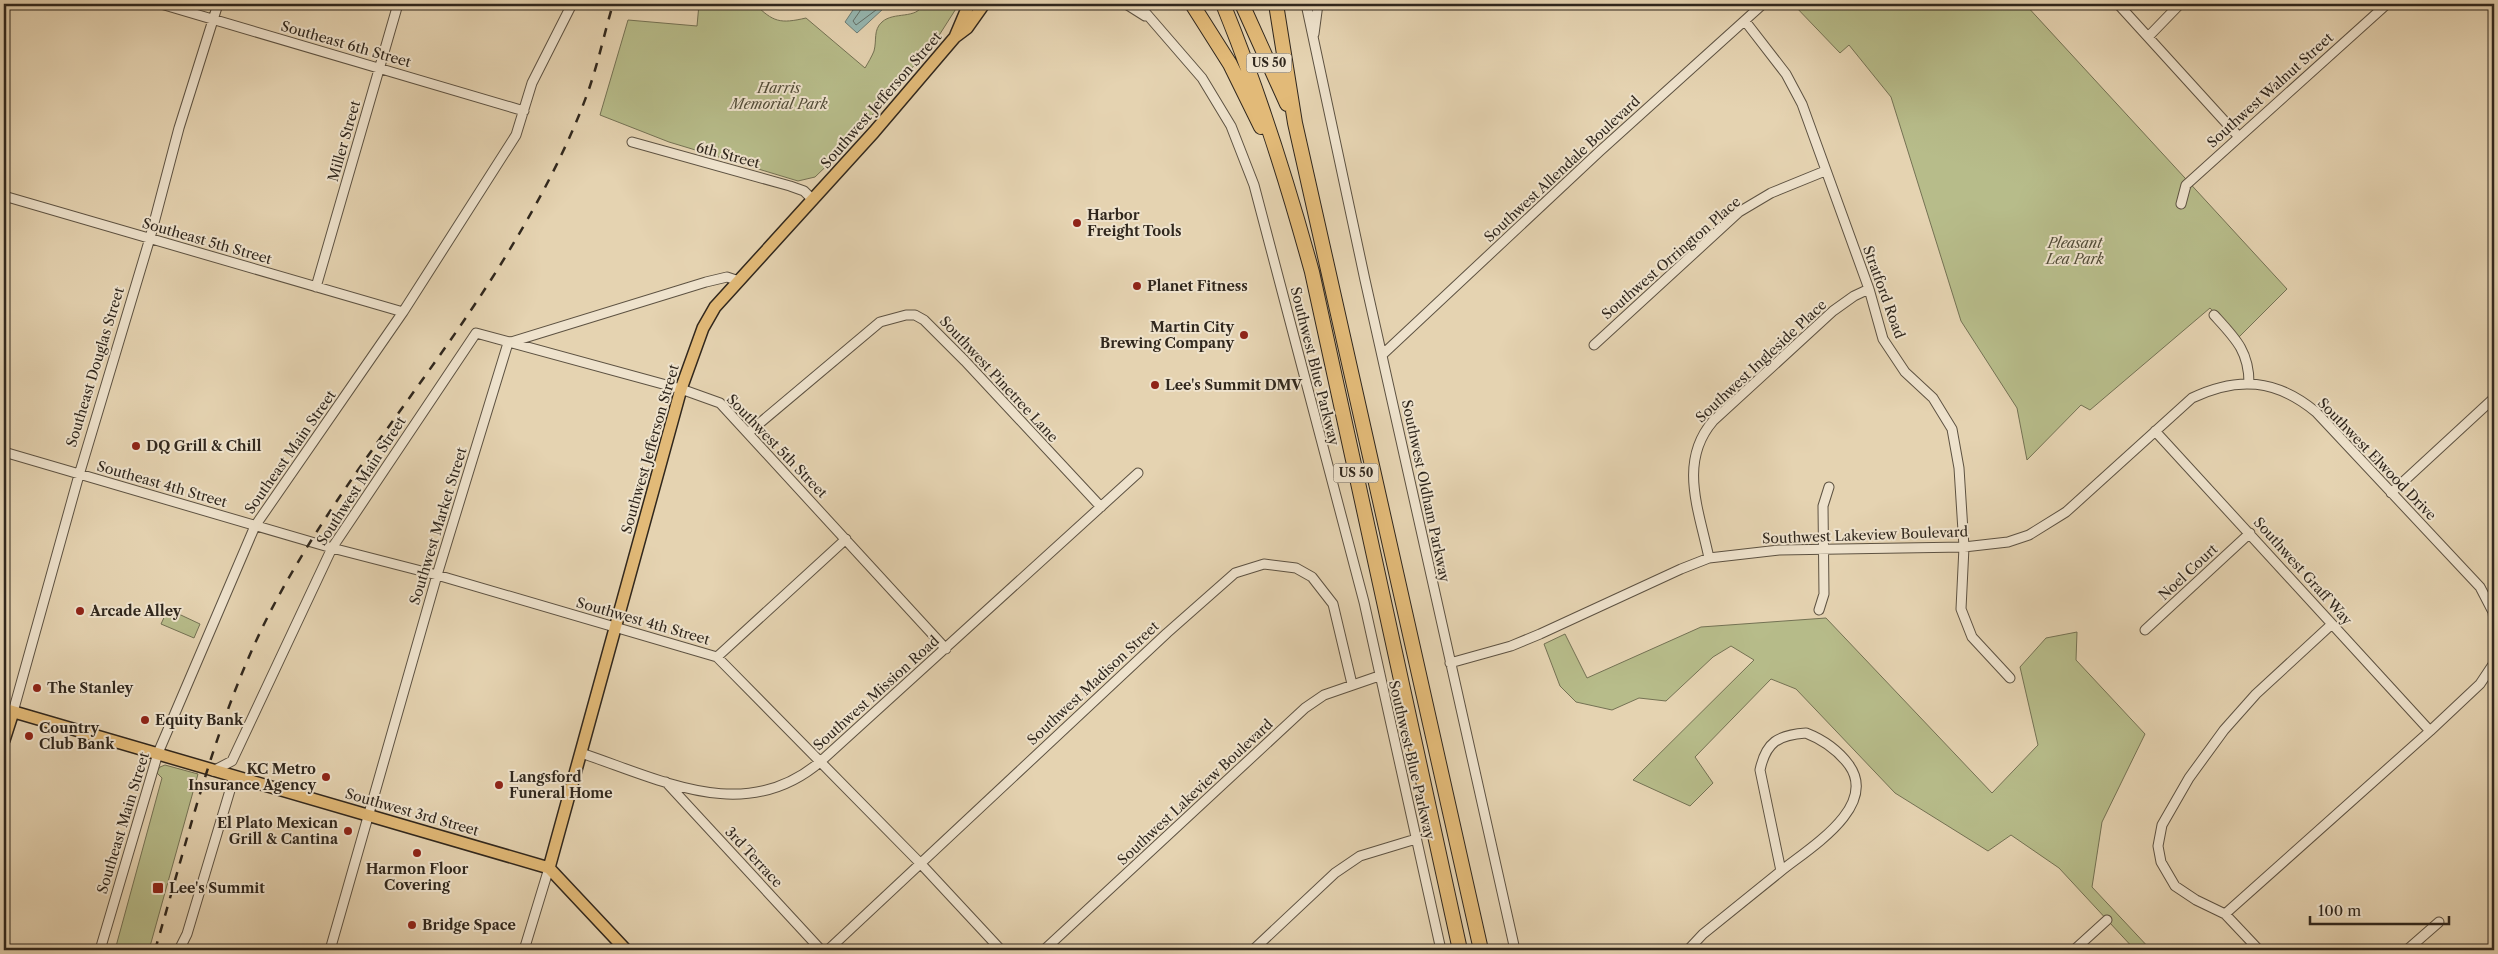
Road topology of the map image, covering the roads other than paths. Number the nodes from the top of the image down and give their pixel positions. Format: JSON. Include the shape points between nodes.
{"nodes":[{"id":1,"x":160,"y":4,"type":"edge"},
{"id":2,"x":218,"y":4,"type":"edge"},
{"id":3,"x":398,"y":4,"type":"edge"},
{"id":4,"x":572,"y":4,"type":"edge"},
{"id":5,"x":969,"y":4,"type":"edge"},
{"id":6,"x":984,"y":4,"type":"edge"},
{"id":7,"x":1126,"y":4,"type":"edge"},
{"id":8,"x":1138,"y":4,"type":"edge"},
{"id":9,"x":1192,"y":4,"type":"edge"},
{"id":10,"x":1223,"y":4,"type":"edge"},
{"id":11,"x":1242,"y":4,"type":"edge"},
{"id":12,"x":1276,"y":4,"type":"edge"},
{"id":13,"x":1306,"y":4,"type":"edge"},
{"id":14,"x":1318,"y":4,"type":"edge"},
{"id":15,"x":1763,"y":4,"type":"edge"},
{"id":16,"x":2118,"y":4,"type":"edge"},
{"id":17,"x":2180,"y":4,"type":"edge"},
{"id":18,"x":2388,"y":4,"type":"edge"},
{"id":19,"x":213,"y":20,"type":"junction"},
{"id":20,"x":1152,"y":20,"type":"junction"},
{"id":21,"x":1745,"y":21,"type":"junction"},
{"id":22,"x":1314,"y":36,"type":"junction"},
{"id":23,"x":955,"y":37,"type":"junction"},
{"id":24,"x":2148,"y":37,"type":"junction"},
{"id":25,"x":380,"y":68,"type":"junction"},
{"id":26,"x":524,"y":110,"type":"junction"},
{"id":27,"x":1295,"y":123,"type":"junction"},
{"id":28,"x":2239,"y":137,"type":"junction"},
{"id":29,"x":632,"y":142,"type":"dead end"},
{"id":30,"x":1825,"y":171,"type":"junction"},
{"id":31,"x":1286,"y":177,"type":"junction"},
{"id":32,"x":4,"y":196,"type":"edge"},
{"id":33,"x":813,"y":200,"type":"junction"},
{"id":34,"x":2181,"y":204,"type":"dead end"},
{"id":35,"x":150,"y":238,"type":"junction"},
{"id":36,"x":739,"y":280,"type":"junction"},
{"id":37,"x":316,"y":287,"type":"junction"},
{"id":38,"x":1869,"y":289,"type":"junction"},
{"id":39,"x":403,"y":312,"type":"junction"},
{"id":40,"x":2214,"y":316,"type":"dead end"},
{"id":41,"x":476,"y":333,"type":"joint"},
{"id":42,"x":508,"y":343,"type":"junction"},
{"id":43,"x":1594,"y":345,"type":"dead end"},
{"id":44,"x":1382,"y":356,"type":"junction"},
{"id":45,"x":2249,"y":384,"type":"junction"},
{"id":46,"x":682,"y":389,"type":"junction"},
{"id":47,"x":2494,"y":398,"type":"edge"},
{"id":48,"x":2155,"y":431,"type":"junction"},
{"id":49,"x":748,"y":433,"type":"junction"},
{"id":50,"x":4,"y":452,"type":"edge"},
{"id":51,"x":1138,"y":473,"type":"dead end"},
{"id":52,"x":79,"y":475,"type":"junction"},
{"id":53,"x":1829,"y":487,"type":"dead end"},
{"id":54,"x":2391,"y":494,"type":"junction"},
{"id":55,"x":1101,"y":507,"type":"junction"},
{"id":56,"x":255,"y":526,"type":"junction"},
{"id":57,"x":2250,"y":533,"type":"junction"},
{"id":58,"x":846,"y":539,"type":"junction"},
{"id":59,"x":312,"y":542,"type":"joint"},
{"id":60,"x":1964,"y":547,"type":"junction"},
{"id":61,"x":332,"y":548,"type":"junction"},
{"id":62,"x":1824,"y":549,"type":"junction"},
{"id":63,"x":1709,"y":558,"type":"junction"},
{"id":64,"x":437,"y":575,"type":"junction"},
{"id":65,"x":1819,"y":610,"type":"dead end"},
{"id":66,"x":2494,"y":621,"type":"edge"},
{"id":67,"x":2332,"y":624,"type":"junction"},
{"id":68,"x":615,"y":628,"type":"junction"},
{"id":69,"x":2145,"y":630,"type":"dead end"},
{"id":70,"x":946,"y":649,"type":"junction"},
{"id":71,"x":717,"y":657,"type":"junction"},
{"id":72,"x":1450,"y":663,"type":"junction"},
{"id":73,"x":2494,"y":663,"type":"edge"},
{"id":74,"x":1379,"y":676,"type":"junction"},
{"id":75,"x":2010,"y":678,"type":"dead end"},
{"id":76,"x":1352,"y":684,"type":"junction"},
{"id":77,"x":8,"y":710,"type":"edge"},
{"id":78,"x":2430,"y":730,"type":"junction"},
{"id":79,"x":4,"y":740,"type":"edge"},
{"id":80,"x":158,"y":753,"type":"junction"},
{"id":81,"x":581,"y":753,"type":"junction"},
{"id":82,"x":232,"y":761,"type":"junction"},
{"id":83,"x":821,"y":761,"type":"junction"},
{"id":84,"x":213,"y":771,"type":"junction"},
{"id":85,"x":240,"y":779,"type":"junction"},
{"id":86,"x":666,"y":782,"type":"junction"},
{"id":87,"x":370,"y":815,"type":"junction"},
{"id":88,"x":1416,"y":840,"type":"junction"},
{"id":89,"x":921,"y":864,"type":"junction"},
{"id":90,"x":548,"y":868,"type":"junction"},
{"id":91,"x":1781,"y":871,"type":"junction"},
{"id":92,"x":2224,"y":914,"type":"junction"},
{"id":93,"x":2107,"y":920,"type":"dead end"},
{"id":94,"x":2439,"y":922,"type":"dead end"},
{"id":95,"x":1691,"y":949,"type":"edge"},
{"id":96,"x":100,"y":950,"type":"edge"},
{"id":97,"x":179,"y":950,"type":"edge"},
{"id":98,"x":330,"y":950,"type":"edge"},
{"id":99,"x":524,"y":950,"type":"edge"},
{"id":100,"x":626,"y":950,"type":"edge"},
{"id":101,"x":821,"y":950,"type":"edge"},
{"id":102,"x":828,"y":950,"type":"edge"},
{"id":103,"x":1001,"y":950,"type":"edge"},
{"id":104,"x":1044,"y":950,"type":"edge"},
{"id":105,"x":1253,"y":950,"type":"edge"},
{"id":106,"x":1441,"y":950,"type":"edge"},
{"id":107,"x":1460,"y":950,"type":"edge"},
{"id":108,"x":1481,"y":950,"type":"edge"},
{"id":109,"x":1515,"y":950,"type":"edge"},
{"id":110,"x":2074,"y":950,"type":"edge"},
{"id":111,"x":2259,"y":950,"type":"edge"},
{"id":112,"x":2407,"y":950,"type":"edge"}],
"edges":[{"from":1,"to":19,"type":"street","name":"Southeast 6th Street"},
{"from":2,"to":19,"type":"street","name":"Southeast Douglas Street"},
{"from":3,"to":25,"type":"street","name":"Miller Street"},
{"from":4,"to":26,"type":"street","name":"Southeast Main Street","via":[[532,83]]},
{"from":5,"to":23,"type":"main road","name":"Southwest Jefferson Street"},
{"from":6,"to":23,"type":"main road","name":"Southwest Jefferson Street","via":[[976,18]]},
{"from":7,"to":20,"type":"street","name":"Southwest Blue Parkway"},
{"from":8,"to":20,"type":"street","name":"Southwest Blue Parkway"},
{"from":9,"to":31,"type":"highway","via":[[1230,64]]},
{"from":10,"to":31,"type":"highway","number":"US 50","via":[[1249,67]]},
{"from":11,"to":27,"type":"highway","number":"US 50"},
{"from":12,"to":27,"type":"highway"},
{"from":13,"to":22,"type":"street","name":"Southwest Oldham Parkway"},
{"from":14,"to":22,"type":"street","name":"Southwest Oldham Parkway"},
{"from":15,"to":21,"type":"street","name":"Southwest Allendale Boulevard"},
{"from":16,"to":24,"type":"street"},
{"from":17,"to":24,"type":"street"},
{"from":18,"to":28,"type":"street","name":"Southwest Walnut Street"},
{"from":19,"to":25,"type":"street","name":"Southeast 6th Street"},
{"from":19,"to":35,"type":"street","name":"Southeast Douglas Street","via":[[179,128]]},
{"from":20,"to":74,"type":"street","name":"Southwest Blue Parkway","via":[[1202,78],[1219,104],[1254,185],[1364,602]]},
{"from":21,"to":30,"type":"street","name":"Stratford Road","via":[[1786,74],[1810,126]]},
{"from":21,"to":44,"type":"street","name":"Southwest Allendale Boulevard","via":[[1600,151]]},
{"from":22,"to":44,"type":"street","name":"Southwest Oldham Parkway"},
{"from":23,"to":33,"type":"main road","name":"Southwest Jefferson Street"},
{"from":24,"to":28,"type":"street"},
{"from":25,"to":26,"type":"street","name":"Southeast 6th Street"},
{"from":25,"to":37,"type":"street","name":"Miller Street"},
{"from":26,"to":39,"type":"street","name":"Southeast Main Street","via":[[516,135]]},
{"from":27,"to":108,"type":"highway","number":"US 50"},
{"from":28,"to":34,"type":"street","name":"Southwest Walnut Street","via":[[2186,185]]},
{"from":29,"to":33,"type":"street","name":"6th Street","via":[[790,186],[804,191]]},
{"from":30,"to":38,"type":"street","name":"Stratford Road"},
{"from":30,"to":43,"type":"street","name":"Southwest Orrington Place","via":[[1771,193],[1738,212]]},
{"from":31,"to":107,"type":"highway","number":"US 50","via":[[1312,272]]},
{"from":32,"to":35,"type":"street","name":"Southeast 5th Street"},
{"from":33,"to":36,"type":"main road","name":"Southwest Jefferson Street"},
{"from":35,"to":37,"type":"street","name":"Southeast 5th Street"},
{"from":35,"to":52,"type":"street","name":"Southeast Douglas Street"},
{"from":36,"to":42,"type":"street","via":[[727,277],[706,282]]},
{"from":36,"to":46,"type":"main road","name":"Southwest Jefferson Street","via":[[715,307],[703,328]]},
{"from":37,"to":39,"type":"street","name":"Southeast 5th Street"},
{"from":38,"to":60,"type":"street","name":"Stratford Road","via":[[1884,339],[1905,372],[1933,398],[1952,429],[1959,468]]},
{"from":38,"to":63,"type":"street","name":"Southwest Ingleside Place","via":[[1833,311],[1713,421],[1700,438],[1692,478]]},
{"from":39,"to":56,"type":"street","name":"Southeast Main Street"},
{"from":40,"to":45,"type":"street","via":[[2238,343],[2249,368]]},
{"from":41,"to":42,"type":"street","name":"Southwest 5th Street"},
{"from":41,"to":61,"type":"street","name":"Southwest Main Street"},
{"from":42,"to":46,"type":"street","name":"Southwest 5th Street"},
{"from":42,"to":64,"type":"street","name":"Southwest Market Street"},
{"from":44,"to":72,"type":"street","name":"Southwest Oldham Parkway"},
{"from":45,"to":48,"type":"street","name":"Southwest Lakeview Boulevard","via":[[2213,388],[2192,398]]},
{"from":45,"to":54,"type":"street","name":"Southwest Elwood Drive","via":[[2271,387],[2303,401]]},
{"from":46,"to":49,"type":"street","name":"Southwest 5th Street","via":[[720,403]]},
{"from":46,"to":68,"type":"main road","name":"Southwest Jefferson Street"},
{"from":47,"to":54,"type":"street"},
{"from":48,"to":57,"type":"street","name":"Southwest Graff Way"},
{"from":48,"to":60,"type":"street","name":"Southwest Lakeview Boulevard","via":[[2049,524],[2008,542]]},
{"from":49,"to":55,"type":"street","name":"Southwest Pinetree Lane","via":[[880,322],[894,316],[915,315],[929,324],[965,361]]},
{"from":49,"to":58,"type":"street","name":"Southwest 5th Street"},
{"from":50,"to":52,"type":"street","name":"Southeast 4th Street"},
{"from":51,"to":55,"type":"street","name":"Southwest Mission Road"},
{"from":52,"to":56,"type":"street","name":"Southeast 4th Street"},
{"from":52,"to":77,"type":"street","name":"Southeast Douglas Street"},
{"from":53,"to":62,"type":"street","via":[[1822,506]]},
{"from":54,"to":66,"type":"street","name":"Southwest Elwood Drive","via":[[2480,587],[2493,612]]},
{"from":55,"to":70,"type":"street","name":"Southwest Mission Road"},
{"from":56,"to":59,"type":"street","name":"Southeast 4th Street"},
{"from":56,"to":80,"type":"street","name":"Southeast Main Street"},
{"from":57,"to":67,"type":"street","name":"Southwest Graff Way"},
{"from":57,"to":69,"type":"street","name":"Noel Court"},
{"from":58,"to":70,"type":"street","name":"Southwest 5th Street"},
{"from":58,"to":71,"type":"street"},
{"from":59,"to":61,"type":"street","name":"Southwest 4th Street"},
{"from":60,"to":62,"type":"street","name":"Southwest Lakeview Boulevard"},
{"from":60,"to":75,"type":"street","name":"Stratford Road","via":[[1961,609],[1972,637]]},
{"from":61,"to":64,"type":"street","name":"Southwest 4th Street"},
{"from":61,"to":82,"type":"street","name":"Southwest Main Street"},
{"from":62,"to":63,"type":"street","name":"Southwest Lakeview Boulevard","via":[[1779,550]]},
{"from":62,"to":65,"type":"street","via":[[1824,594]]},
{"from":63,"to":72,"type":"street","name":"Southwest Lakeview Boulevard","via":[[1511,646]]},
{"from":64,"to":68,"type":"street","name":"Southwest 4th Street"},
{"from":64,"to":87,"type":"street","name":"Southwest Market Street"},
{"from":67,"to":78,"type":"street","name":"Southwest Graff Way"},
{"from":67,"to":92,"type":"street","via":[[2256,694],[2224,730],[2189,778],[2162,825],[2158,846],[2161,862],[2175,886]]},
{"from":68,"to":71,"type":"street","name":"Southwest 4th Street"},
{"from":68,"to":81,"type":"main road","name":"Southwest Jefferson Street"},
{"from":70,"to":83,"type":"street","name":"Southwest Mission Road"},
{"from":71,"to":83,"type":"street","name":"Southwest 4th Street"},
{"from":72,"to":109,"type":"street","name":"Southwest Oldham Parkway"},
{"from":73,"to":78,"type":"street","via":[[2480,684]]},
{"from":74,"to":76,"type":"street","name":"Southwest Lakeview Boulevard"},
{"from":74,"to":88,"type":"street","name":"Southwest Blue Parkway"},
{"from":76,"to":89,"type":"street","name":"Southwest Madison Street","via":[[1333,604],[1312,577],[1296,568],[1281,565],[1264,564],[1242,570],[1167,632]]},
{"from":76,"to":104,"type":"street","name":"Southwest Lakeview Boulevard","via":[[1324,695],[1305,708]]},
{"from":77,"to":79,"type":"main road","name":"Southeast Douglas Street"},
{"from":77,"to":80,"type":"main road","name":"Southwest 3rd Street"},
{"from":78,"to":92,"type":"street"},
{"from":80,"to":84,"type":"main road","name":"Southwest 3rd Street"},
{"from":80,"to":96,"type":"street","name":"Southeast Main Street"},
{"from":81,"to":86,"type":"street","name":"Southwest Mission Road"},
{"from":81,"to":90,"type":"main road","name":"Southwest Jefferson Street"},
{"from":82,"to":84,"type":"street"},
{"from":82,"to":85,"type":"street"},
{"from":83,"to":86,"type":"street","name":"Southwest Mission Road","via":[[789,784],[752,795],[714,794]]},
{"from":83,"to":89,"type":"street","name":"Southwest 4th Street"},
{"from":84,"to":85,"type":"main road","name":"Southwest 3rd Street"},
{"from":85,"to":87,"type":"main road","name":"Southwest 3rd Street"},
{"from":85,"to":97,"type":"street"},
{"from":86,"to":101,"type":"street","name":"3rd Terrace"},
{"from":87,"to":90,"type":"main road","name":"Southwest 3rd Street"},
{"from":87,"to":98,"type":"street","name":"Southwest Market Street"},
{"from":88,"to":105,"type":"street","via":[[1360,856],[1335,873]]},
{"from":88,"to":106,"type":"street","name":"Southwest Blue Parkway"},
{"from":89,"to":102,"type":"street","name":"Southwest Madison Street"},
{"from":89,"to":103,"type":"street","name":"Southwest 4th Street"},
{"from":90,"to":99,"type":"street","name":"Southwest Jefferson Street"},
{"from":90,"to":100,"type":"main road","name":"Southwest 3rd Street"},
{"from":91,"to":91,"type":"street","via":[[1842,820],[1852,806],[1855,794],[1854,772],[1843,758],[1830,744],[1806,733],[1782,736],[1763,756],[1760,770]]},
{"from":91,"to":95,"type":"street"},
{"from":92,"to":111,"type":"street"},
{"from":93,"to":110,"type":"street"},
{"from":94,"to":112,"type":"street"}]}
